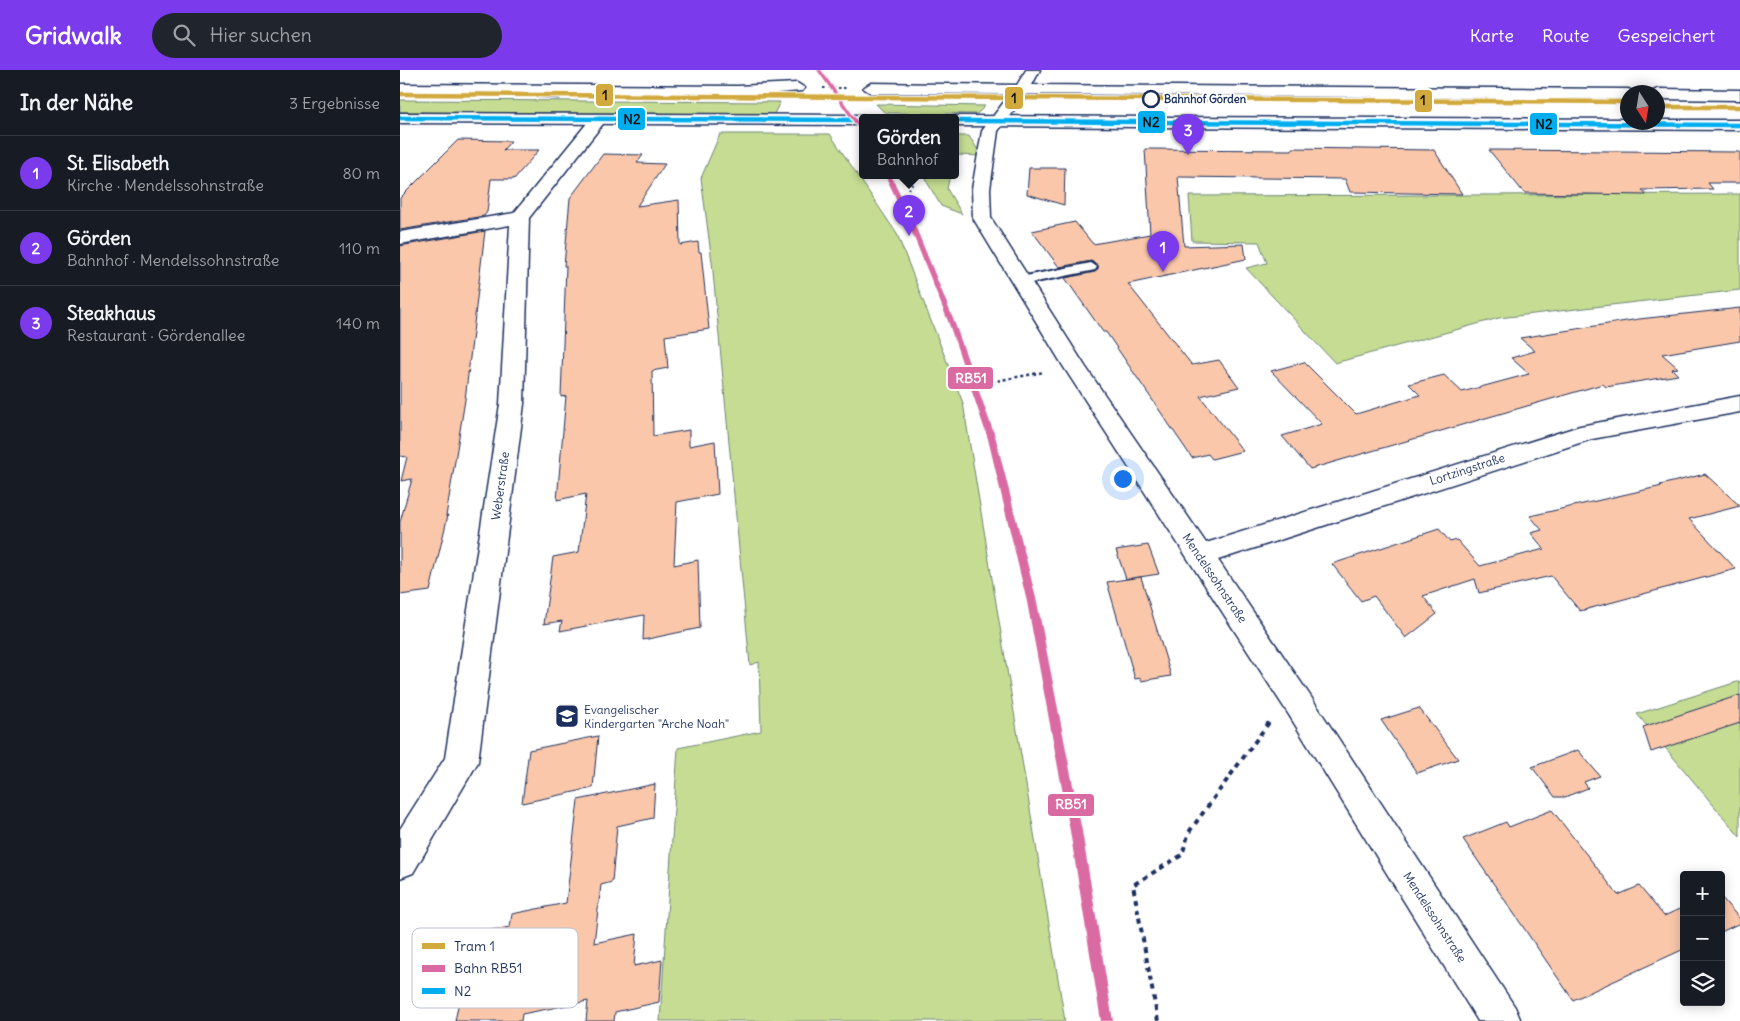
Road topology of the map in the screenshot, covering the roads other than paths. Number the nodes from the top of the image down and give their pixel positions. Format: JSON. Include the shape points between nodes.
{"nodes":[{"id":1,"x":1033,"y":70,"type":"edge"},
{"id":2,"x":1379,"y":77,"type":"dead end"},
{"id":3,"x":796,"y":88,"type":"road end"},
{"id":4,"x":871,"y":88,"type":"road end"},
{"id":5,"x":400,"y":89,"type":"edge"},
{"id":6,"x":1022,"y":89,"type":"junction"},
{"id":7,"x":1387,"y":92,"type":"junction"},
{"id":8,"x":1620,"y":94,"type":"edge"},
{"id":9,"x":1665,"y":94,"type":"edge"},
{"id":10,"x":1740,"y":95,"type":"edge"},
{"id":11,"x":400,"y":118,"type":"edge"},
{"id":12,"x":598,"y":120,"type":"junction"},
{"id":13,"x":859,"y":120,"type":"edge"},
{"id":14,"x":959,"y":121,"type":"edge"},
{"id":15,"x":997,"y":121,"type":"junction"},
{"id":16,"x":1740,"y":125,"type":"edge"},
{"id":17,"x":520,"y":218,"type":"junction"},
{"id":18,"x":400,"y":238,"type":"edge"},
{"id":19,"x":1091,"y":267,"type":"dead end"},
{"id":20,"x":1021,"y":280,"type":"junction"},
{"id":21,"x":1740,"y":404,"type":"edge"},
{"id":22,"x":1200,"y":554,"type":"junction"},
{"id":23,"x":400,"y":860,"type":"edge"},
{"id":24,"x":1501,"y":1021,"type":"edge"}],
"edges":[{"from":1,"to":6,"type":"street","name":"Mendelssohnstraße"},
{"from":2,"to":7,"type":"street"},
{"from":3,"to":5,"type":"street","via":[[738,91]]},
{"from":4,"to":6,"type":"street"},
{"from":6,"to":7,"type":"street"},
{"from":6,"to":15,"type":"street","name":"Mendelssohnstraße"},
{"from":7,"to":8,"type":"street"},
{"from":9,"to":10,"type":"street"},
{"from":11,"to":12,"type":"street"},
{"from":12,"to":13,"type":"street"},
{"from":12,"to":17,"type":"street"},
{"from":14,"to":15,"type":"street"},
{"from":15,"to":16,"type":"street"},
{"from":15,"to":20,"type":"street","name":"Mendelssohnstraße","via":[[990,131],[981,189],[982,218]]},
{"from":17,"to":18,"type":"street"},
{"from":17,"to":23,"type":"street","name":"Weberstraße","via":[[512,404],[461,762]]},
{"from":19,"to":20,"type":"lane"},
{"from":20,"to":22,"type":"street","name":"Mendelssohnstraße","via":[[1074,366]]},
{"from":21,"to":22,"type":"street","name":"Lortzingstraße","via":[[1589,432]]},
{"from":22,"to":24,"type":"street","name":"Mendelssohnstraße"}]}
